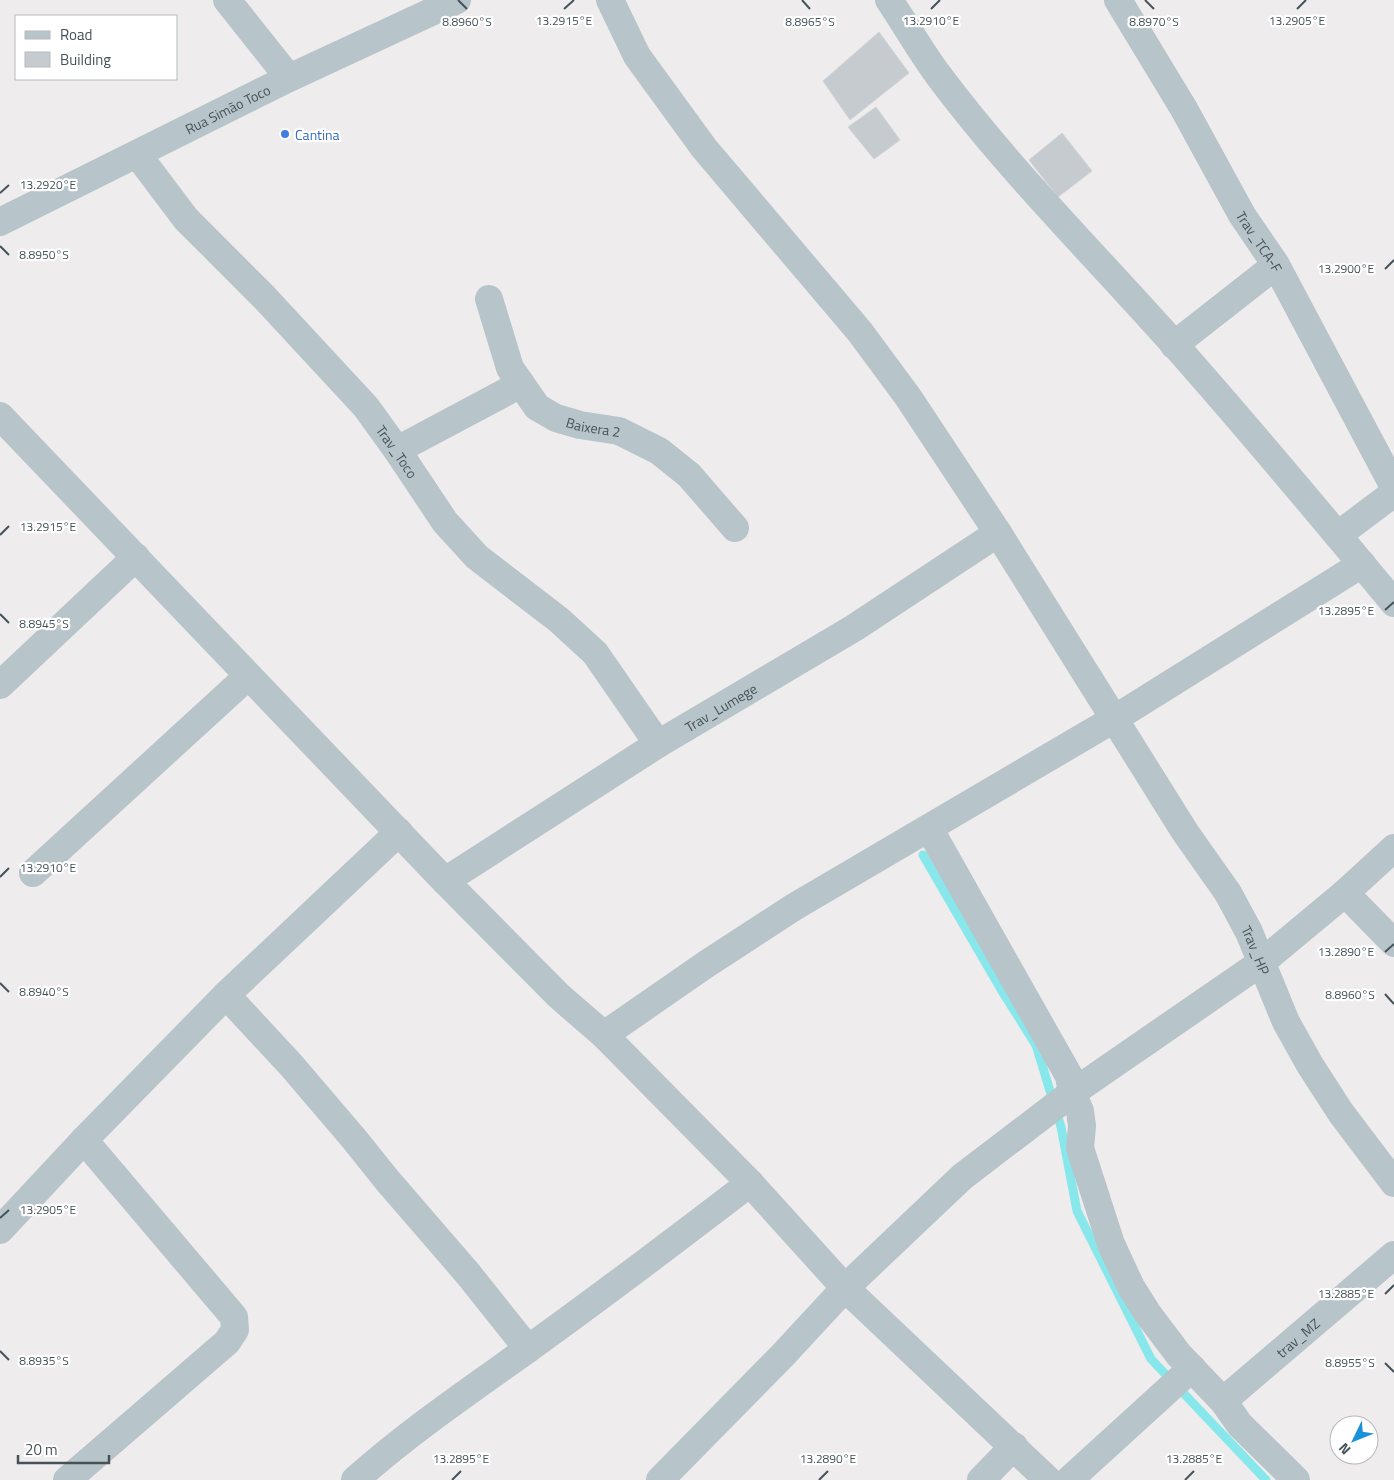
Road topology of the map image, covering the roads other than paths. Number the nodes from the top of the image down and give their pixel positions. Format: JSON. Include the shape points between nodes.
{"nodes":[{"id":1,"x":227,"y":0,"type":"edge"},
{"id":2,"x":457,"y":0,"type":"edge"},
{"id":3,"x":610,"y":0,"type":"edge"},
{"id":4,"x":889,"y":0,"type":"edge"},
{"id":5,"x":1118,"y":0,"type":"edge"},
{"id":6,"x":289,"y":78,"type":"junction"},
{"id":7,"x":137,"y":154,"type":"junction"},
{"id":8,"x":0,"y":222,"type":"edge"},
{"id":9,"x":1276,"y":265,"type":"junction"},
{"id":10,"x":489,"y":299,"type":"dead end"},
{"id":11,"x":1174,"y":345,"type":"junction"},
{"id":12,"x":520,"y":384,"type":"junction"},
{"id":13,"x":0,"y":416,"type":"edge"},
{"id":14,"x":397,"y":450,"type":"junction"},
{"id":15,"x":1394,"y":488,"type":"edge"},
{"id":16,"x":1394,"y":493,"type":"edge"},
{"id":17,"x":735,"y":528,"type":"dead end"},
{"id":18,"x":998,"y":533,"type":"junction"},
{"id":19,"x":1338,"y":535,"type":"junction"},
{"id":20,"x":136,"y":558,"type":"junction"},
{"id":21,"x":1362,"y":564,"type":"junction"},
{"id":22,"x":1394,"y":603,"type":"edge"},
{"id":23,"x":248,"y":676,"type":"junction"},
{"id":24,"x":0,"y":685,"type":"edge"},
{"id":25,"x":1114,"y":719,"type":"junction"},
{"id":26,"x":658,"y":744,"type":"junction"},
{"id":27,"x":929,"y":828,"type":"junction"},
{"id":28,"x":399,"y":832,"type":"junction"},
{"id":29,"x":1394,"y":848,"type":"edge"},
{"id":30,"x":33,"y":873,"type":"dead end"},
{"id":31,"x":445,"y":880,"type":"junction"},
{"id":32,"x":1345,"y":893,"type":"junction"},
{"id":33,"x":1394,"y":943,"type":"edge"},
{"id":34,"x":1262,"y":962,"type":"junction"},
{"id":35,"x":226,"y":995,"type":"junction"},
{"id":36,"x":604,"y":1035,"type":"junction"},
{"id":37,"x":1072,"y":1093,"type":"junction"},
{"id":38,"x":84,"y":1140,"type":"junction"},
{"id":39,"x":750,"y":1183,"type":"junction"},
{"id":40,"x":1394,"y":1183,"type":"edge"},
{"id":41,"x":0,"y":1230,"type":"edge"},
{"id":42,"x":1394,"y":1255,"type":"edge"},
{"id":43,"x":845,"y":1288,"type":"junction"},
{"id":44,"x":528,"y":1349,"type":"junction"},
{"id":45,"x":1192,"y":1368,"type":"junction"},
{"id":46,"x":1223,"y":1401,"type":"junction"},
{"id":47,"x":1014,"y":1446,"type":"junction"},
{"id":48,"x":67,"y":1480,"type":"edge"},
{"id":49,"x":355,"y":1480,"type":"edge"},
{"id":50,"x":660,"y":1480,"type":"edge"},
{"id":51,"x":981,"y":1480,"type":"edge"},
{"id":52,"x":1048,"y":1480,"type":"edge"},
{"id":53,"x":1069,"y":1480,"type":"edge"},
{"id":54,"x":1296,"y":1480,"type":"edge"}],
"edges":[{"from":1,"to":6,"type":"street"},
{"from":2,"to":6,"type":"street","name":"Rua Simão Toco"},
{"from":3,"to":18,"type":"street","name":"Trav_HP","via":[[638,56],[704,148],[860,332],[908,397]]},
{"from":4,"to":11,"type":"street","via":[[976,124]]},
{"from":5,"to":9,"type":"street","name":"Trav_TCA-F","via":[[1184,109],[1242,215]]},
{"from":6,"to":7,"type":"street","name":"Rua Simão Toco"},
{"from":7,"to":8,"type":"street","name":"Rua Simão Toco"},
{"from":7,"to":14,"type":"street","name":"Trav_Toco","via":[[186,219],[366,407]]},
{"from":9,"to":11,"type":"street"},
{"from":9,"to":15,"type":"street","name":"Trav_TCA-F"},
{"from":10,"to":12,"type":"street","name":"Baixera 2","via":[[510,368]]},
{"from":11,"to":19,"type":"street"},
{"from":12,"to":14,"type":"street"},
{"from":12,"to":17,"type":"street","name":"Baixera 2","via":[[537,407],[556,418],[619,431],[659,451],[689,475]]},
{"from":13,"to":20,"type":"street"},
{"from":14,"to":26,"type":"street","name":"Trav_Toco","via":[[445,522],[478,557],[560,620],[596,653]]},
{"from":16,"to":19,"type":"street"},
{"from":18,"to":25,"type":"street","name":"Trav_HP"},
{"from":18,"to":26,"type":"street","name":"Trav_Lumege","via":[[854,628]]},
{"from":19,"to":21,"type":"street"},
{"from":20,"to":23,"type":"street"},
{"from":20,"to":24,"type":"street"},
{"from":21,"to":22,"type":"street"},
{"from":21,"to":25,"type":"street"},
{"from":23,"to":28,"type":"street"},
{"from":23,"to":30,"type":"street"},
{"from":25,"to":27,"type":"street"},
{"from":25,"to":34,"type":"street","name":"Trav_HP","via":[[1185,832],[1228,893]]},
{"from":26,"to":31,"type":"street","name":"Trav_Lumege"},
{"from":27,"to":36,"type":"street","via":[[794,907]]},
{"from":27,"to":37,"type":"street","via":[[1069,1076]]},
{"from":28,"to":31,"type":"street"},
{"from":28,"to":35,"type":"street"},
{"from":29,"to":32,"type":"street"},
{"from":31,"to":36,"type":"street","via":[[559,996]]},
{"from":32,"to":33,"type":"street"},
{"from":32,"to":34,"type":"street"},
{"from":34,"to":37,"type":"street"},
{"from":34,"to":40,"type":"street","name":"Trav_HP","via":[[1286,1022],[1310,1065],[1341,1113]]},
{"from":35,"to":38,"type":"street"},
{"from":35,"to":44,"type":"street","via":[[356,1140]]},
{"from":36,"to":39,"type":"street"},
{"from":37,"to":43,"type":"street","via":[[962,1177]]},
{"from":37,"to":45,"type":"street","via":[[1080,1111],[1080,1148],[1111,1244],[1148,1314]]},
{"from":38,"to":41,"type":"street"},
{"from":38,"to":48,"type":"street","via":[[234,1317],[235,1330],[227,1342]]},
{"from":39,"to":43,"type":"street"},
{"from":39,"to":44,"type":"street"},
{"from":42,"to":46,"type":"street","name":"trav_MZ"},
{"from":43,"to":47,"type":"street"},
{"from":43,"to":50,"type":"street"},
{"from":44,"to":49,"type":"street","via":[[432,1418]]},
{"from":45,"to":46,"type":"street"},
{"from":45,"to":53,"type":"street"},
{"from":46,"to":54,"type":"street","via":[[1240,1424]]},
{"from":47,"to":51,"type":"street"},
{"from":47,"to":52,"type":"street"}]}
